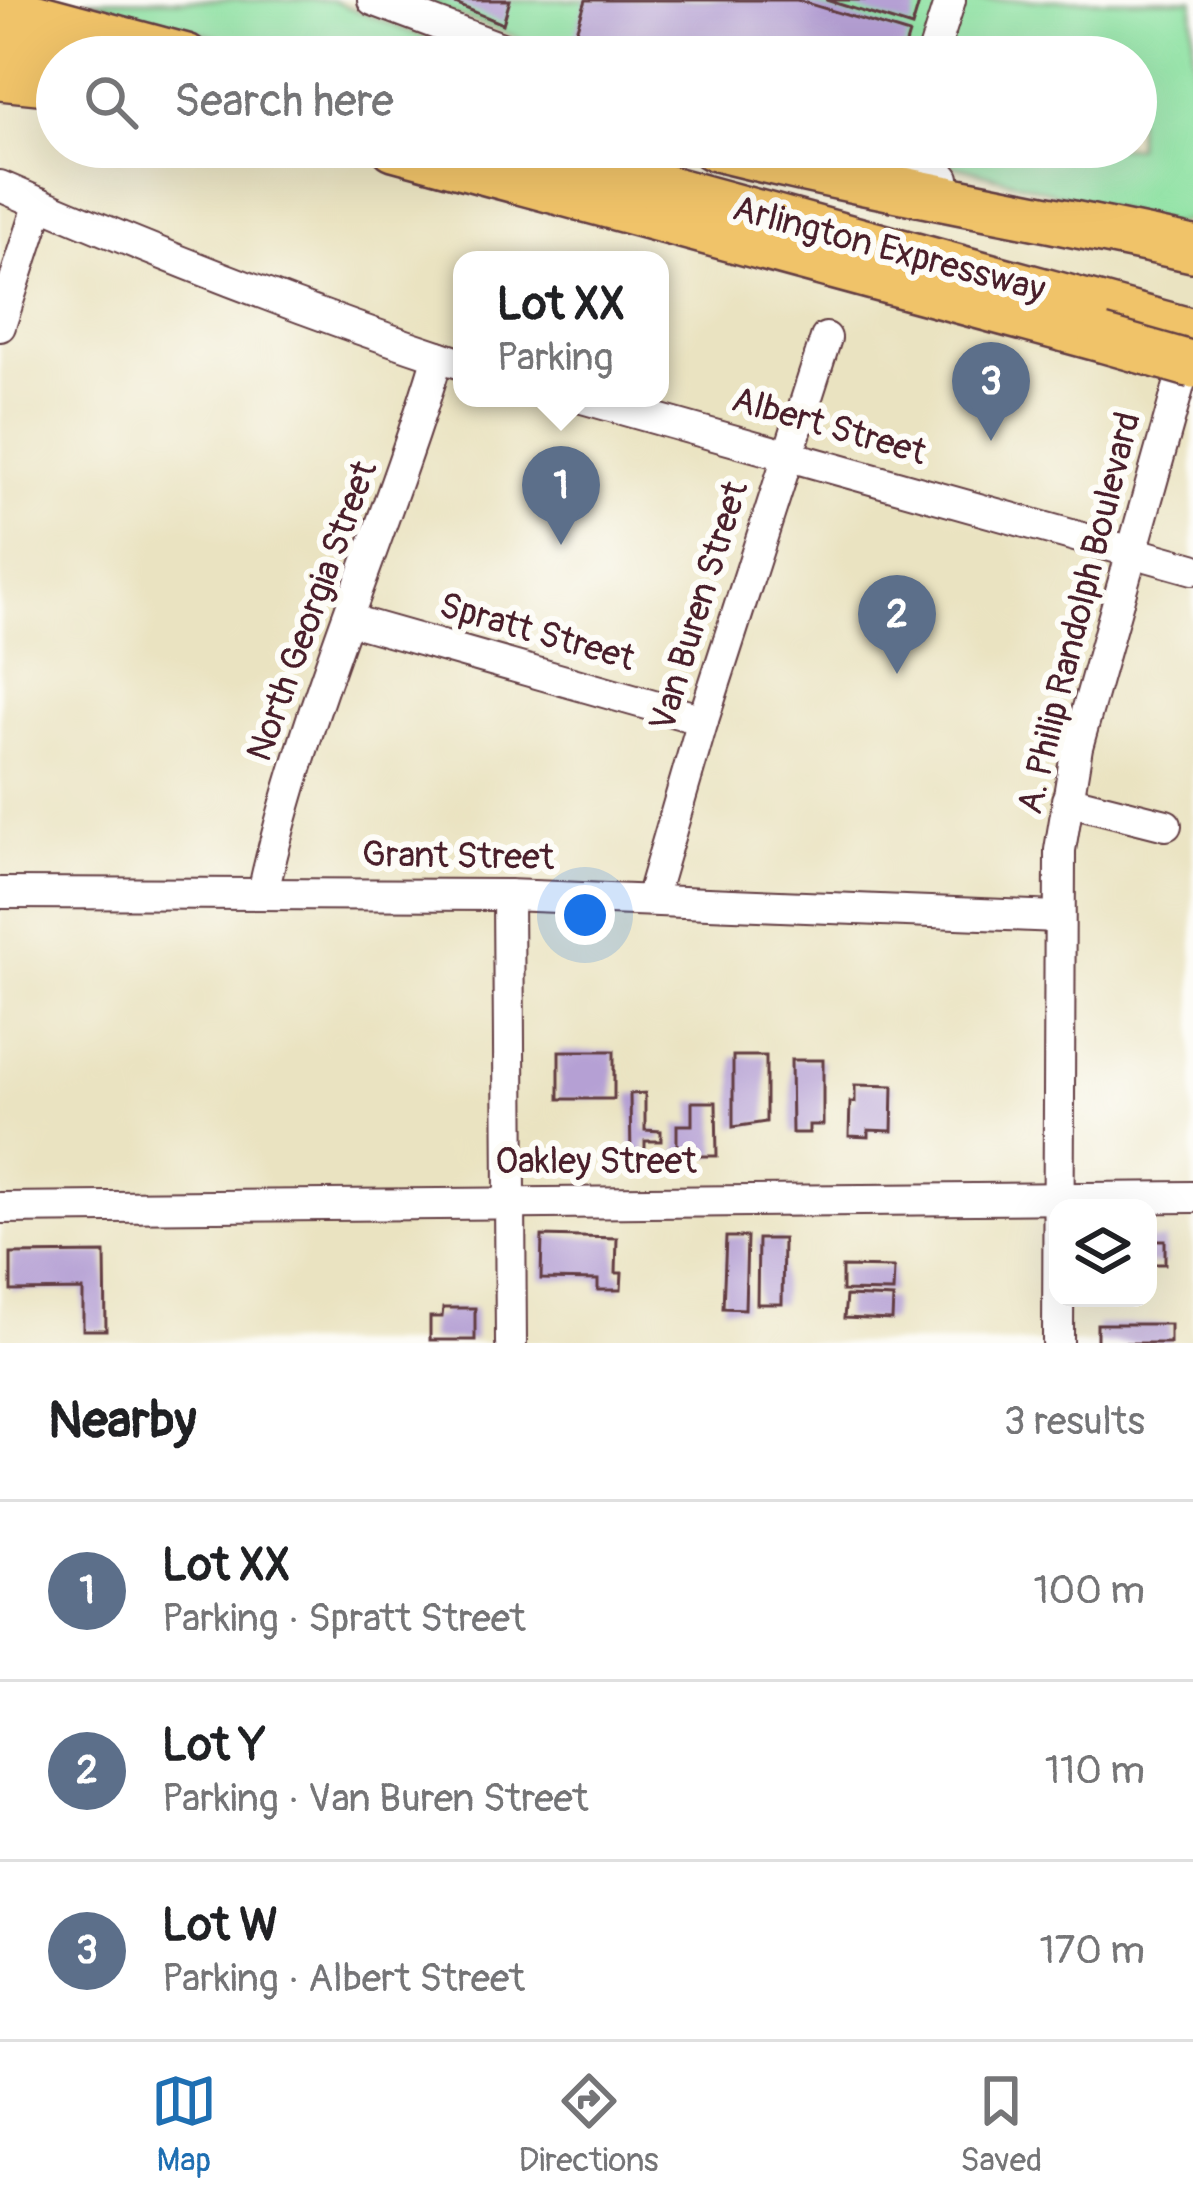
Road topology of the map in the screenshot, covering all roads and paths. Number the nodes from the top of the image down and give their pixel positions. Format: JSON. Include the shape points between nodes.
{"nodes":[{"id":1,"x":373,"y":0,"type":"edge"},
{"id":2,"x":950,"y":0,"type":"edge"},
{"id":3,"x":2,"y":3,"type":"edge"},
{"id":4,"x":52,"y":36,"type":"edge"},
{"id":5,"x":469,"y":36,"type":"edge"},
{"id":6,"x":939,"y":36,"type":"edge"},
{"id":7,"x":36,"y":39,"type":"edge"},
{"id":8,"x":0,"y":40,"type":"edge"},
{"id":9,"x":0,"y":77,"type":"edge"},
{"id":10,"x":36,"y":81,"type":"edge"},
{"id":11,"x":478,"y":168,"type":"edge"},
{"id":12,"x":586,"y":168,"type":"edge"},
{"id":13,"x":793,"y":168,"type":"edge"},
{"id":14,"x":939,"y":168,"type":"edge"},
{"id":15,"x":0,"y":186,"type":"edge"},
{"id":16,"x":40,"y":203,"type":"junction"},
{"id":17,"x":1193,"y":248,"type":"edge"},
{"id":18,"x":1106,"y":324,"type":"junction"},
{"id":19,"x":0,"y":326,"type":"edge"},
{"id":20,"x":1193,"y":335,"type":"edge"},
{"id":21,"x":826,"y":338,"type":"dead end"},
{"id":22,"x":450,"y":360,"type":"edge"},
{"id":23,"x":1193,"y":365,"type":"edge"},
{"id":24,"x":615,"y":407,"type":"edge"},
{"id":25,"x":788,"y":455,"type":"junction"},
{"id":26,"x":1130,"y":551,"type":"junction"},
{"id":27,"x":1193,"y":569,"type":"edge"},
{"id":28,"x":350,"y":620,"type":"junction"},
{"id":29,"x":703,"y":720,"type":"junction"},
{"id":30,"x":1067,"y":800,"type":"junction"},
{"id":31,"x":1166,"y":825,"type":"dead end"},
{"id":32,"x":0,"y":892,"type":"edge"},
{"id":33,"x":263,"y":893,"type":"junction"},
{"id":34,"x":508,"y":895,"type":"junction"},
{"id":35,"x":651,"y":899,"type":"junction"},
{"id":36,"x":1058,"y":917,"type":"junction"},
{"id":37,"x":1058,"y":1196,"type":"junction"},
{"id":38,"x":1193,"y":1197,"type":"edge"},
{"id":39,"x":510,"y":1201,"type":"junction"},
{"id":40,"x":0,"y":1208,"type":"edge"},
{"id":41,"x":511,"y":1343,"type":"edge"},
{"id":42,"x":1058,"y":1343,"type":"edge"}],
"edges":[{"from":1,"to":5,"type":"street"},
{"from":2,"to":6,"type":"street"},
{"from":3,"to":4,"type":"highway"},
{"from":7,"to":8,"type":"highway"},
{"from":9,"to":10,"type":"highway"},
{"from":11,"to":18,"type":"highway","name":"Arlington Expressway"},
{"from":12,"to":18,"type":"highway","name":"Arlington Expressway"},
{"from":13,"to":17,"type":"highway"},
{"from":14,"to":17,"type":"street"},
{"from":15,"to":16,"type":"street"},
{"from":16,"to":19,"type":"street"},
{"from":16,"to":22,"type":"street","via":[[212,276]]},
{"from":18,"to":20,"type":"highway","name":"Arlington Expressway"},
{"from":18,"to":23,"type":"highway","name":"Arlington Expressway","bridge":true},
{"from":20,"to":26,"type":"street","name":"A. Philip Randolph Boulevard"},
{"from":21,"to":25,"type":"street","name":"Van Buren Street"},
{"from":22,"to":28,"type":"street","name":"North Georgia Street"},
{"from":24,"to":25,"type":"street","name":"Albert Street"},
{"from":25,"to":26,"type":"street","name":"Albert Street"},
{"from":25,"to":29,"type":"street","name":"Van Buren Street"},
{"from":26,"to":27,"type":"street","name":"Albert Street"},
{"from":26,"to":30,"type":"street","name":"A. Philip Randolph Boulevard"},
{"from":28,"to":29,"type":"street","name":"Spratt Street"},
{"from":28,"to":33,"type":"street","name":"North Georgia Street","via":[[310,724]]},
{"from":29,"to":35,"type":"street","name":"Van Buren Street"},
{"from":30,"to":31,"type":"street"},
{"from":30,"to":36,"type":"street","name":"A. Philip Randolph Boulevard"},
{"from":32,"to":33,"type":"street","name":"Grant Street"},
{"from":33,"to":34,"type":"street","name":"Grant Street"},
{"from":34,"to":35,"type":"street","name":"Grant Street"},
{"from":34,"to":39,"type":"street"},
{"from":35,"to":36,"type":"street","name":"Grant Street"},
{"from":36,"to":37,"type":"street","name":"A. Philip Randolph Boulevard"},
{"from":37,"to":38,"type":"street","name":"Oakley Street"},
{"from":37,"to":39,"type":"street","name":"Oakley Street"},
{"from":37,"to":42,"type":"street","name":"A. Philip Randolph Boulevard"},
{"from":39,"to":40,"type":"street","name":"Oakley Street"},
{"from":39,"to":41,"type":"street"}]}
